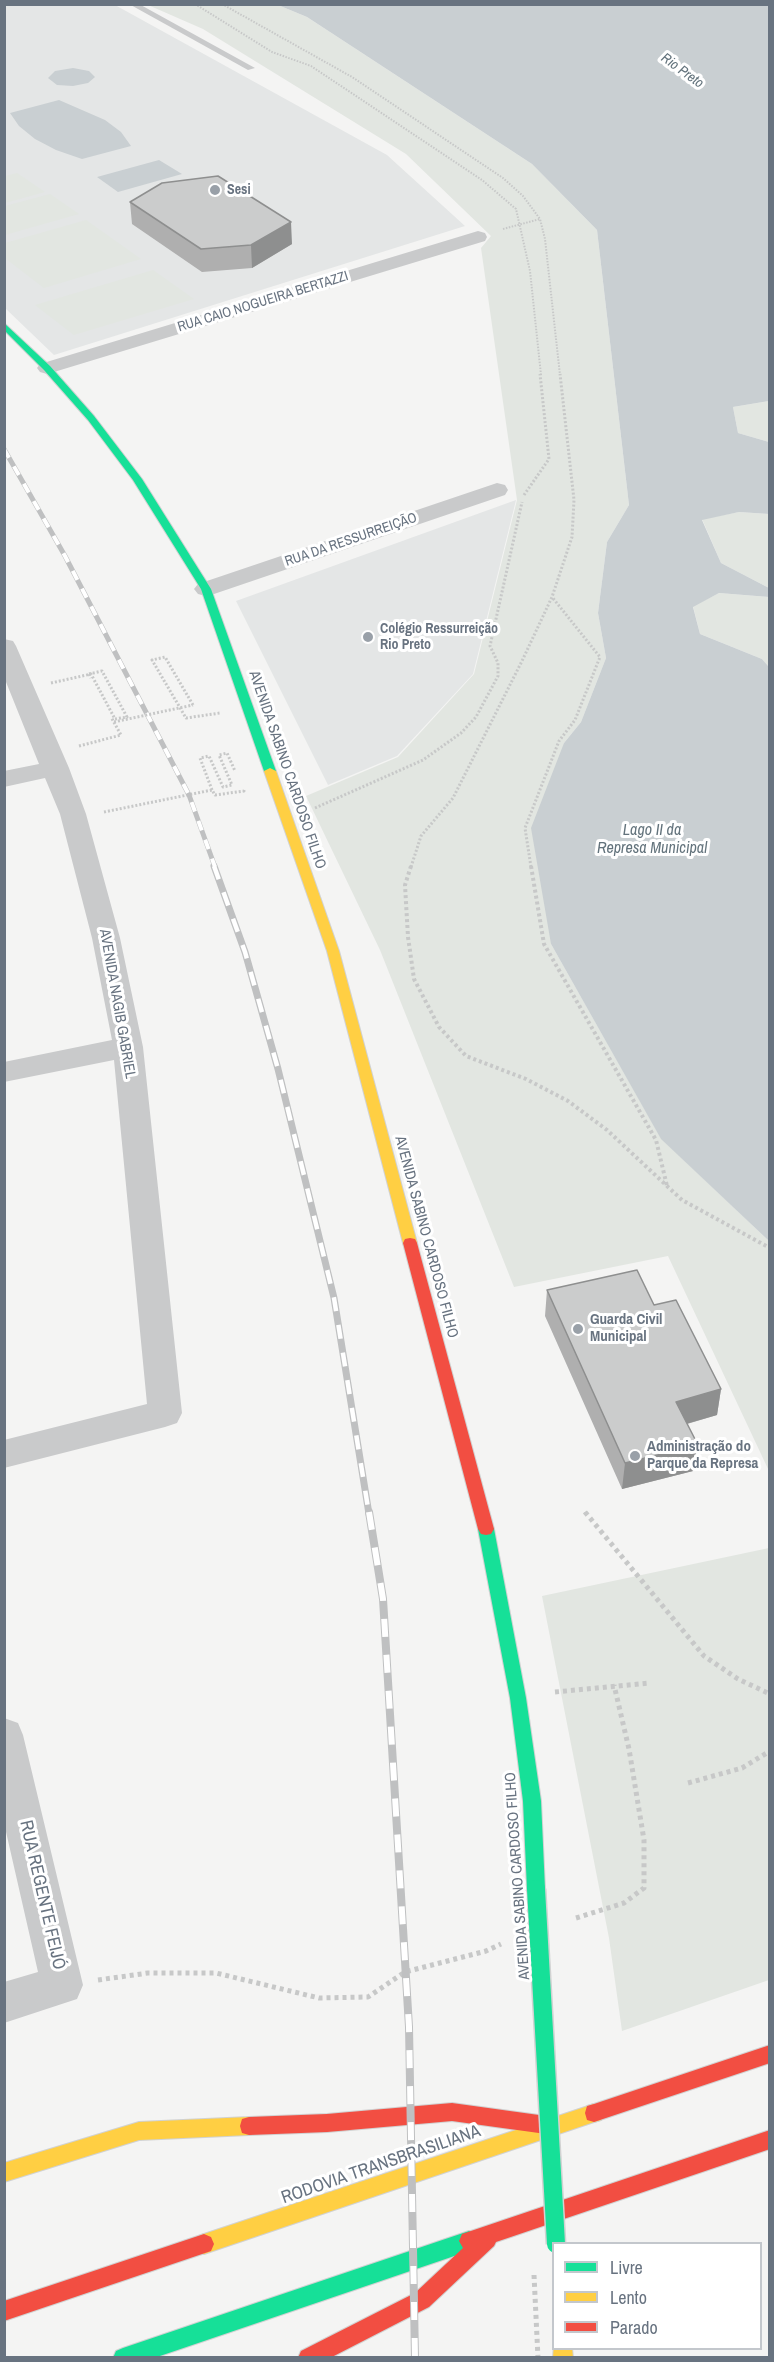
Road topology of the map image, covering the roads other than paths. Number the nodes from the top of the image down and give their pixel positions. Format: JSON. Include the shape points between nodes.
{"nodes":[{"id":1,"x":132,"y":4,"type":"edge"},
{"id":2,"x":251,"y":68,"type":"dead end"},
{"id":3,"x":478,"y":237,"type":"road end"},
{"id":4,"x":4,"y":325,"type":"edge"},
{"id":5,"x":47,"y":368,"type":"junction"},
{"id":6,"x":497,"y":490,"type":"dead end"},
{"id":7,"x":206,"y":590,"type":"junction"},
{"id":8,"x":4,"y":646,"type":"edge"},
{"id":9,"x":66,"y":758,"type":"junction"},
{"id":10,"x":4,"y":778,"type":"edge"},
{"id":11,"x":128,"y":1047,"type":"junction"},
{"id":12,"x":4,"y":1072,"type":"edge"},
{"id":13,"x":4,"y":1454,"type":"edge"},
{"id":14,"x":4,"y":1736,"type":"edge"},
{"id":15,"x":4,"y":2003,"type":"edge"},
{"id":16,"x":770,"y":2054,"type":"edge"},
{"id":17,"x":553,"y":2126,"type":"junction"},
{"id":18,"x":770,"y":2139,"type":"edge"},
{"id":19,"x":4,"y":2173,"type":"edge"},
{"id":20,"x":495,"y":2231,"type":"junction"},
{"id":21,"x":556,"y":2242,"type":"edge"},
{"id":22,"x":4,"y":2311,"type":"edge"},
{"id":23,"x":123,"y":2358,"type":"edge"},
{"id":24,"x":308,"y":2358,"type":"edge"}],
"edges":[{"from":1,"to":2,"type":"lane"},
{"from":3,"to":5,"type":"street","name":"RUA CAIO NOGUEIRA BERTAZZI"},
{"from":4,"to":5,"type":"main road","name":"AVENIDA SABINO CARDOSO FILHO"},
{"from":5,"to":7,"type":"main road","name":"AVENIDA SABINO CARDOSO FILHO","via":[[137,479]]},
{"from":6,"to":7,"type":"street","name":"RUA DA RESSURREIÇÃO"},
{"from":7,"to":21,"type":"main road","name":"AVENIDA SABINO CARDOSO FILHO","bridge":true,"via":[[333,951],[489,1538],[532,1801]]},
{"from":8,"to":9,"type":"street","name":"AVENIDA NAGIB GABRIEL"},
{"from":9,"to":10,"type":"street"},
{"from":9,"to":11,"type":"street","name":"AVENIDA NAGIB GABRIEL","via":[[73,814],[106,938]]},
{"from":11,"to":12,"type":"street"},
{"from":11,"to":13,"type":"street","name":"AVENIDA NAGIB GABRIEL","via":[[165,1413]]},
{"from":14,"to":15,"type":"street","name":"RUA REGENTE FEIJÓ","via":[[62,1985]]},
{"from":16,"to":17,"type":"main road","name":"RODOVIA TRANSBRASILIANA"},
{"from":17,"to":19,"type":"main road","via":[[452,2112],[327,2123],[139,2131]]},
{"from":17,"to":22,"type":"main road","name":"RODOVIA TRANSBRASILIANA"},
{"from":18,"to":20,"type":"main road"},
{"from":20,"to":23,"type":"main road"},
{"from":20,"to":24,"type":"main road","via":[[422,2300]]}]}
